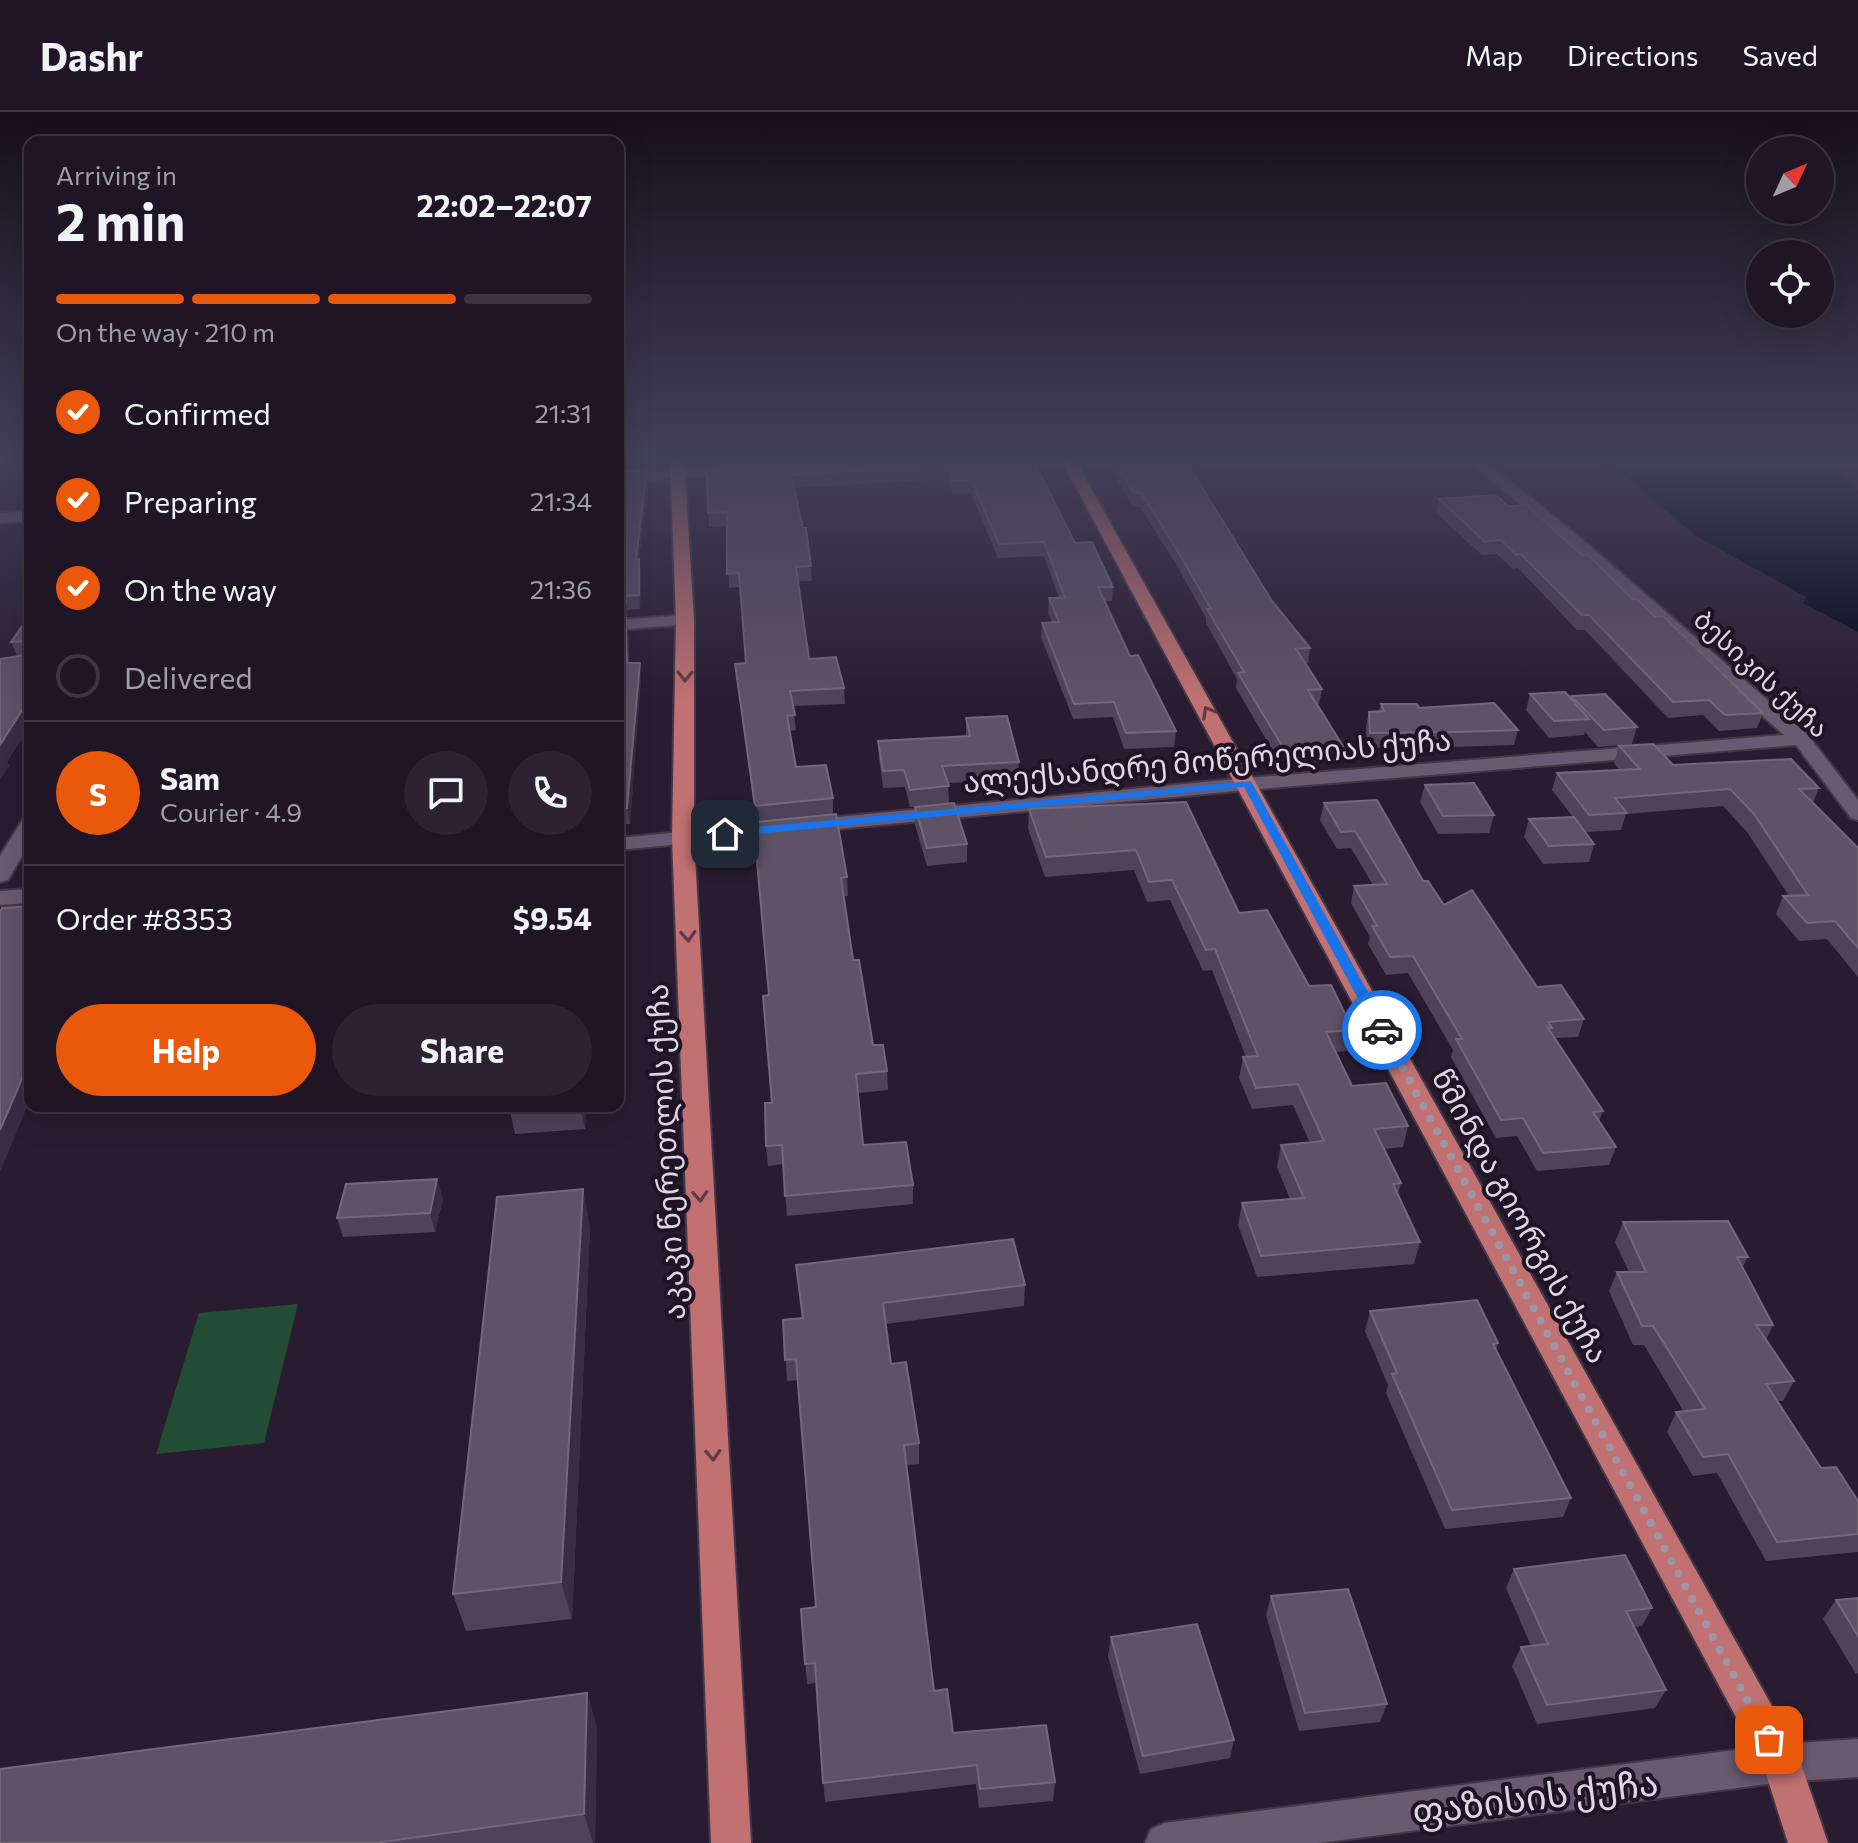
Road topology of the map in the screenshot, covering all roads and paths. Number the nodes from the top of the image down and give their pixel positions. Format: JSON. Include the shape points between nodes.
{"nodes":[{"id":1,"x":681,"y":539,"type":"edge"},
{"id":2,"x":1112,"y":539,"type":"edge"},
{"id":3,"x":1572,"y":539,"type":"edge"},
{"id":4,"x":685,"y":620,"type":"junction"},
{"id":5,"x":624,"y":625,"type":"edge"},
{"id":6,"x":1801,"y":739,"type":"junction"},
{"id":7,"x":1247,"y":784,"type":"junction"},
{"id":8,"x":1858,"y":814,"type":"edge"},
{"id":9,"x":24,"y":833,"type":"edge"},
{"id":10,"x":683,"y":838,"type":"junction"},
{"id":11,"x":624,"y":843,"type":"edge"},
{"id":12,"x":0,"y":875,"type":"edge"},
{"id":13,"x":24,"y":896,"type":"edge"},
{"id":14,"x":0,"y":898,"type":"edge"},
{"id":15,"x":1858,"y":1758,"type":"edge"},
{"id":16,"x":1782,"y":1763,"type":"junction"},
{"id":17,"x":731,"y":1843,"type":"edge"},
{"id":18,"x":1165,"y":1843,"type":"edge"},
{"id":19,"x":1808,"y":1843,"type":"edge"}],
"edges":[{"from":1,"to":4,"type":"main road","name":"აკაკი წერეთლის ქუჩა"},
{"from":7,"to":2,"type":"main road","name":"წმინდა გიორგის ქუჩა","one_way":true},
{"from":3,"to":6,"type":"street","name":"ბესიკის ქუჩა"},
{"from":4,"to":5,"type":"street"},
{"from":4,"to":10,"type":"main road","name":"აკაკი წერეთლის ქუჩა","one_way":true},
{"from":6,"to":7,"type":"street","name":"ალექსანდრე მოწერელიას ქუჩა"},
{"from":6,"to":8,"type":"street","name":"ბესიკის ქუჩა"},
{"from":7,"to":10,"type":"street","name":"ალექსანდრე მოწერელიას ქუჩა"},
{"from":7,"to":16,"type":"main road","name":"წმინდა გიორგის ქუჩა"},
{"from":9,"to":12,"type":"street"},
{"from":10,"to":11,"type":"street","name":"ალექსანდრე მოწერელიას ქუჩა"},
{"from":10,"to":17,"type":"main road","name":"აკაკი წერეთლის ქუჩა","one_way":true},
{"from":13,"to":14,"type":"street"},
{"from":15,"to":16,"type":"street","name":"ფაზისის ქუჩა"},
{"from":16,"to":18,"type":"street","name":"ფაზისის ქუჩა"},
{"from":16,"to":19,"type":"main road","name":"წმინდა გიორგის ქუჩა"}]}
